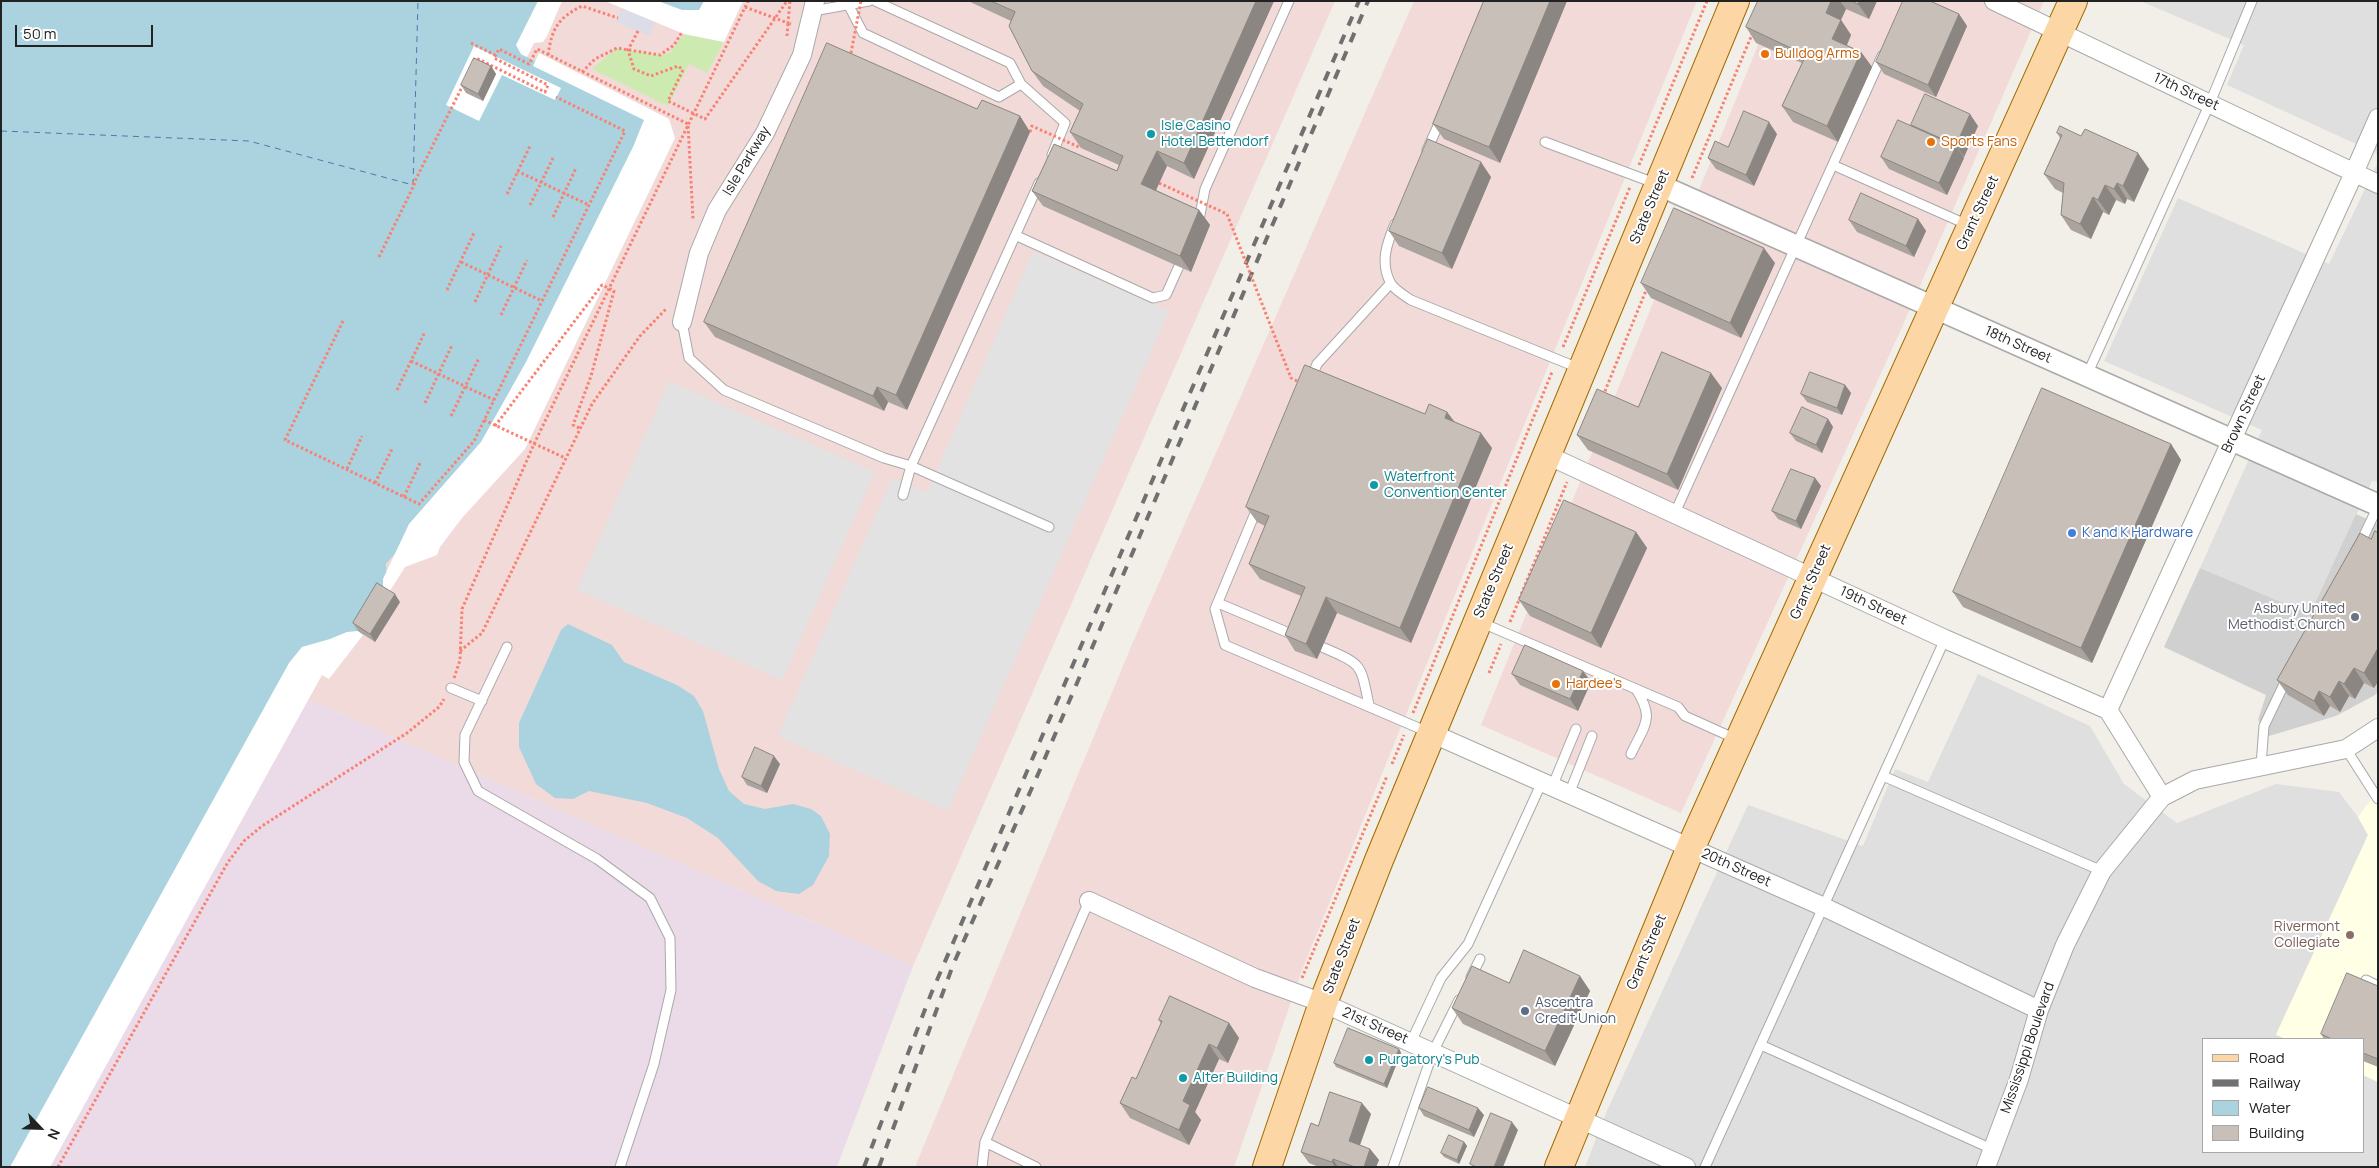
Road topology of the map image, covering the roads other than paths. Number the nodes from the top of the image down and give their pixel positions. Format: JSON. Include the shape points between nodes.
{"nodes":[{"id":1,"x":869,"y":1,"type":"edge"},
{"id":2,"x":874,"y":1,"type":"edge"},
{"id":3,"x":1289,"y":1,"type":"edge"},
{"id":4,"x":1735,"y":1,"type":"edge"},
{"id":5,"x":1994,"y":1,"type":"edge"},
{"id":6,"x":2073,"y":1,"type":"edge"},
{"id":7,"x":2252,"y":1,"type":"edge"},
{"id":8,"x":848,"y":4,"type":"junction"},
{"id":9,"x":812,"y":13,"type":"edge"},
{"id":10,"x":2060,"y":33,"type":"junction"},
{"id":11,"x":1887,"y":45,"type":"edge"},
{"id":12,"x":1021,"y":84,"type":"junction"},
{"id":13,"x":2210,"y":103,"type":"junction"},
{"id":14,"x":1444,"y":111,"type":"edge"},
{"id":15,"x":2378,"y":118,"type":"edge"},
{"id":16,"x":1545,"y":142,"type":"dead end"},
{"id":17,"x":1424,"y":156,"type":"edge"},
{"id":18,"x":1834,"y":165,"type":"junction"},
{"id":19,"x":1046,"y":168,"type":"edge"},
{"id":20,"x":2354,"y":173,"type":"junction"},
{"id":21,"x":1042,"y":177,"type":"edge"},
{"id":22,"x":1647,"y":181,"type":"junction"},
{"id":23,"x":2378,"y":184,"type":"edge"},
{"id":24,"x":1401,"y":211,"type":"edge"},
{"id":25,"x":1199,"y":220,"type":"edge"},
{"id":26,"x":1972,"y":226,"type":"junction"},
{"id":27,"x":1017,"y":236,"type":"junction"},
{"id":28,"x":1796,"y":246,"type":"junction"},
{"id":29,"x":1179,"y":266,"type":"edge"},
{"id":30,"x":1390,"y":284,"type":"junction"},
{"id":31,"x":1935,"y":308,"type":"junction"},
{"id":32,"x":682,"y":322,"type":"joint"},
{"id":33,"x":1570,"y":365,"type":"junction"},
{"id":34,"x":2087,"y":376,"type":"junction"},
{"id":35,"x":1305,"y":389,"type":"edge"},
{"id":36,"x":2232,"y":440,"type":"junction"},
{"id":37,"x":1547,"y":455,"type":"junction"},
{"id":38,"x":911,"y":466,"type":"junction"},
{"id":39,"x":1264,"y":493,"type":"edge"},
{"id":40,"x":903,"y":495,"type":"dead end"},
{"id":41,"x":2378,"y":506,"type":"edge"},
{"id":42,"x":1674,"y":516,"type":"junction"},
{"id":43,"x":1049,"y":527,"type":"dead end"},
{"id":44,"x":2353,"y":559,"type":"edge"},
{"id":45,"x":1813,"y":578,"type":"junction"},
{"id":46,"x":1218,"y":602,"type":"junction"},
{"id":47,"x":1478,"y":622,"type":"junction"},
{"id":48,"x":1300,"y":638,"type":"edge"},
{"id":49,"x":1945,"y":639,"type":"junction"},
{"id":50,"x":507,"y":647,"type":"dead end"},
{"id":51,"x":1322,"y":647,"type":"dead end"},
{"id":52,"x":2290,"y":672,"type":"edge"},
{"id":53,"x":451,"y":688,"type":"road end"},
{"id":54,"x":1636,"y":689,"type":"junction"},
{"id":55,"x":482,"y":701,"type":"junction"},
{"id":56,"x":1368,"y":706,"type":"junction"},
{"id":57,"x":2108,"y":710,"type":"junction"},
{"id":58,"x":1420,"y":728,"type":"junction"},
{"id":59,"x":2378,"y":728,"type":"edge"},
{"id":60,"x":1576,"y":729,"type":"dead end"},
{"id":61,"x":1592,"y":736,"type":"dead end"},
{"id":62,"x":1739,"y":741,"type":"junction"},
{"id":63,"x":2346,"y":749,"type":"junction"},
{"id":64,"x":1631,"y":754,"type":"dead end"},
{"id":65,"x":2261,"y":765,"type":"junction"},
{"id":66,"x":1883,"y":776,"type":"junction"},
{"id":67,"x":1547,"y":785,"type":"junction"},
{"id":68,"x":1569,"y":794,"type":"junction"},
{"id":69,"x":2162,"y":797,"type":"junction"},
{"id":70,"x":2378,"y":799,"type":"edge"},
{"id":71,"x":1691,"y":847,"type":"junction"},
{"id":72,"x":2102,"y":872,"type":"junction"},
{"id":73,"x":1089,"y":902,"type":"joint"},
{"id":74,"x":1824,"y":907,"type":"junction"},
{"id":75,"x":1480,"y":959,"type":"dead end"},
{"id":76,"x":2366,"y":980,"type":"edge"},
{"id":77,"x":2378,"y":986,"type":"edge"},
{"id":78,"x":1323,"y":1003,"type":"junction"},
{"id":79,"x":2039,"y":1010,"type":"junction"},
{"id":80,"x":1411,"y":1042,"type":"junction"},
{"id":81,"x":1761,"y":1045,"type":"junction"},
{"id":82,"x":1433,"y":1052,"type":"junction"},
{"id":83,"x":1578,"y":1116,"type":"junction"},
{"id":84,"x":985,"y":1142,"type":"junction"},
{"id":85,"x":1994,"y":1150,"type":"junction"},
{"id":86,"x":620,"y":1167,"type":"edge"},
{"id":87,"x":982,"y":1167,"type":"edge"},
{"id":88,"x":1036,"y":1167,"type":"edge"},
{"id":89,"x":1267,"y":1167,"type":"edge"},
{"id":90,"x":1392,"y":1167,"type":"edge"},
{"id":91,"x":1559,"y":1167,"type":"edge"},
{"id":92,"x":1686,"y":1167,"type":"edge"},
{"id":93,"x":1705,"y":1167,"type":"edge"},
{"id":94,"x":1986,"y":1167,"type":"edge"}],
"edges":[{"from":1,"to":8,"type":"lane"},
{"from":2,"to":12,"type":"lane","via":[[1010,63]]},
{"from":3,"to":25,"type":"lane","via":[[1205,190]]},
{"from":4,"to":22,"type":"main road","name":"State Street"},
{"from":5,"to":10,"type":"street","name":"17th Street"},
{"from":6,"to":10,"type":"main road","name":"Grant Street"},
{"from":7,"to":13,"type":"lane"},
{"from":8,"to":9,"type":"lane"},
{"from":8,"to":12,"type":"lane","via":[[863,33],[999,97]]},
{"from":9,"to":32,"type":"street","name":"Isle Parkway","via":[[802,55],[765,133],[717,210],[704,241]]},
{"from":10,"to":13,"type":"street","name":"17th Street"},
{"from":10,"to":26,"type":"main road","name":"Grant Street"},
{"from":11,"to":18,"type":"lane"},
{"from":12,"to":19,"type":"lane","via":[[1065,122]]},
{"from":13,"to":20,"type":"street","name":"17th Street"},
{"from":13,"to":34,"type":"lane"},
{"from":14,"to":17,"type":"lane"},
{"from":15,"to":20,"type":"street","name":"Brown Street"},
{"from":16,"to":22,"type":"lane"},
{"from":18,"to":26,"type":"lane"},
{"from":18,"to":28,"type":"lane"},
{"from":20,"to":23,"type":"street","name":"17th Street"},
{"from":20,"to":36,"type":"street","name":"Brown Street"},
{"from":21,"to":27,"type":"lane"},
{"from":22,"to":28,"type":"street","name":"18th Street"},
{"from":22,"to":33,"type":"main road","name":"State Street"},
{"from":24,"to":30,"type":"lane","via":[[1385,248]]},
{"from":26,"to":31,"type":"main road","name":"Grant Street"},
{"from":27,"to":29,"type":"lane","via":[[1153,298],[1166,295]]},
{"from":27,"to":38,"type":"lane"},
{"from":28,"to":31,"type":"street","name":"18th Street"},
{"from":28,"to":42,"type":"lane"},
{"from":30,"to":33,"type":"lane","via":[[1411,300]]},
{"from":30,"to":35,"type":"lane","via":[[1317,364]]},
{"from":31,"to":34,"type":"street","name":"18th Street"},
{"from":31,"to":45,"type":"main road","name":"Grant Street"},
{"from":32,"to":38,"type":"lane","via":[[689,358],[724,390],[884,458]]},
{"from":33,"to":37,"type":"main road","name":"State Street"},
{"from":34,"to":36,"type":"street","name":"18th Street"},
{"from":36,"to":41,"type":"street","name":"18th Street"},
{"from":36,"to":57,"type":"street","name":"Brown Street"},
{"from":37,"to":42,"type":"street","name":"19th Street"},
{"from":37,"to":47,"type":"main road","name":"State Street"},
{"from":38,"to":40,"type":"lane"},
{"from":38,"to":43,"type":"lane"},
{"from":39,"to":46,"type":"lane"},
{"from":41,"to":44,"type":"lane"},
{"from":42,"to":45,"type":"street","name":"19th Street"},
{"from":45,"to":49,"type":"street","name":"19th Street"},
{"from":45,"to":62,"type":"main road","name":"Grant Street"},
{"from":46,"to":48,"type":"lane"},
{"from":46,"to":56,"type":"lane","via":[[1215,609],[1225,645]]},
{"from":47,"to":54,"type":"lane"},
{"from":47,"to":58,"type":"main road","name":"State Street"},
{"from":49,"to":57,"type":"street","name":"19th Street"},
{"from":49,"to":66,"type":"lane"},
{"from":50,"to":55,"type":"lane"},
{"from":51,"to":56,"type":"lane","via":[[1350,659],[1362,669]]},
{"from":52,"to":65,"type":"lane","via":[[2264,726]]},
{"from":53,"to":55,"type":"lane"},
{"from":54,"to":62,"type":"lane"},
{"from":54,"to":64,"type":"lane","via":[[1647,711],[1647,719]]},
{"from":55,"to":86,"type":"lane","via":[[465,736],[464,762],[478,791],[597,859],[650,898],[670,938],[671,990],[654,1064]]},
{"from":56,"to":58,"type":"lane"},
{"from":57,"to":69,"type":"street"},
{"from":58,"to":67,"type":"street","name":"20th Street"},
{"from":58,"to":78,"type":"main road","name":"State Street"},
{"from":59,"to":63,"type":"street","name":"Mississippi Boulevard"},
{"from":60,"to":67,"type":"lane"},
{"from":61,"to":68,"type":"lane"},
{"from":62,"to":71,"type":"main road","name":"Grant Street"},
{"from":63,"to":65,"type":"street","name":"Mississippi Boulevard"},
{"from":63,"to":70,"type":"lane"},
{"from":65,"to":69,"type":"street","name":"Mississippi Boulevard","via":[[2195,780]]},
{"from":66,"to":72,"type":"lane"},
{"from":66,"to":74,"type":"lane"},
{"from":67,"to":68,"type":"street","name":"20th Street"},
{"from":67,"to":80,"type":"lane","via":[[1468,944],[1441,978]]},
{"from":68,"to":71,"type":"street","name":"20th Street"},
{"from":69,"to":72,"type":"street","name":"Mississippi Boulevard"},
{"from":71,"to":74,"type":"street","name":"20th Street"},
{"from":71,"to":83,"type":"main road","name":"Grant Street"},
{"from":72,"to":79,"type":"street","name":"Mississippi Boulevard","via":[[2065,945]]},
{"from":73,"to":78,"type":"street","name":"21st Street","via":[[1255,978]]},
{"from":73,"to":84,"type":"lane"},
{"from":74,"to":79,"type":"street","name":"20th Street"},
{"from":74,"to":81,"type":"lane"},
{"from":75,"to":82,"type":"lane"},
{"from":76,"to":77,"type":"lane"},
{"from":78,"to":80,"type":"street","name":"21st Street"},
{"from":78,"to":89,"type":"main road","name":"State Street"},
{"from":79,"to":85,"type":"street","name":"Mississippi Boulevard"},
{"from":80,"to":82,"type":"street","name":"21st Street"},
{"from":81,"to":85,"type":"lane"},
{"from":81,"to":93,"type":"lane"},
{"from":82,"to":83,"type":"street","name":"21st Street"},
{"from":82,"to":90,"type":"lane"},
{"from":83,"to":91,"type":"main road","name":"Grant Street"},
{"from":83,"to":92,"type":"street","name":"21st Street"},
{"from":84,"to":87,"type":"lane"},
{"from":84,"to":88,"type":"lane"},
{"from":85,"to":94,"type":"street","name":"Mississippi Boulevard"}]}
